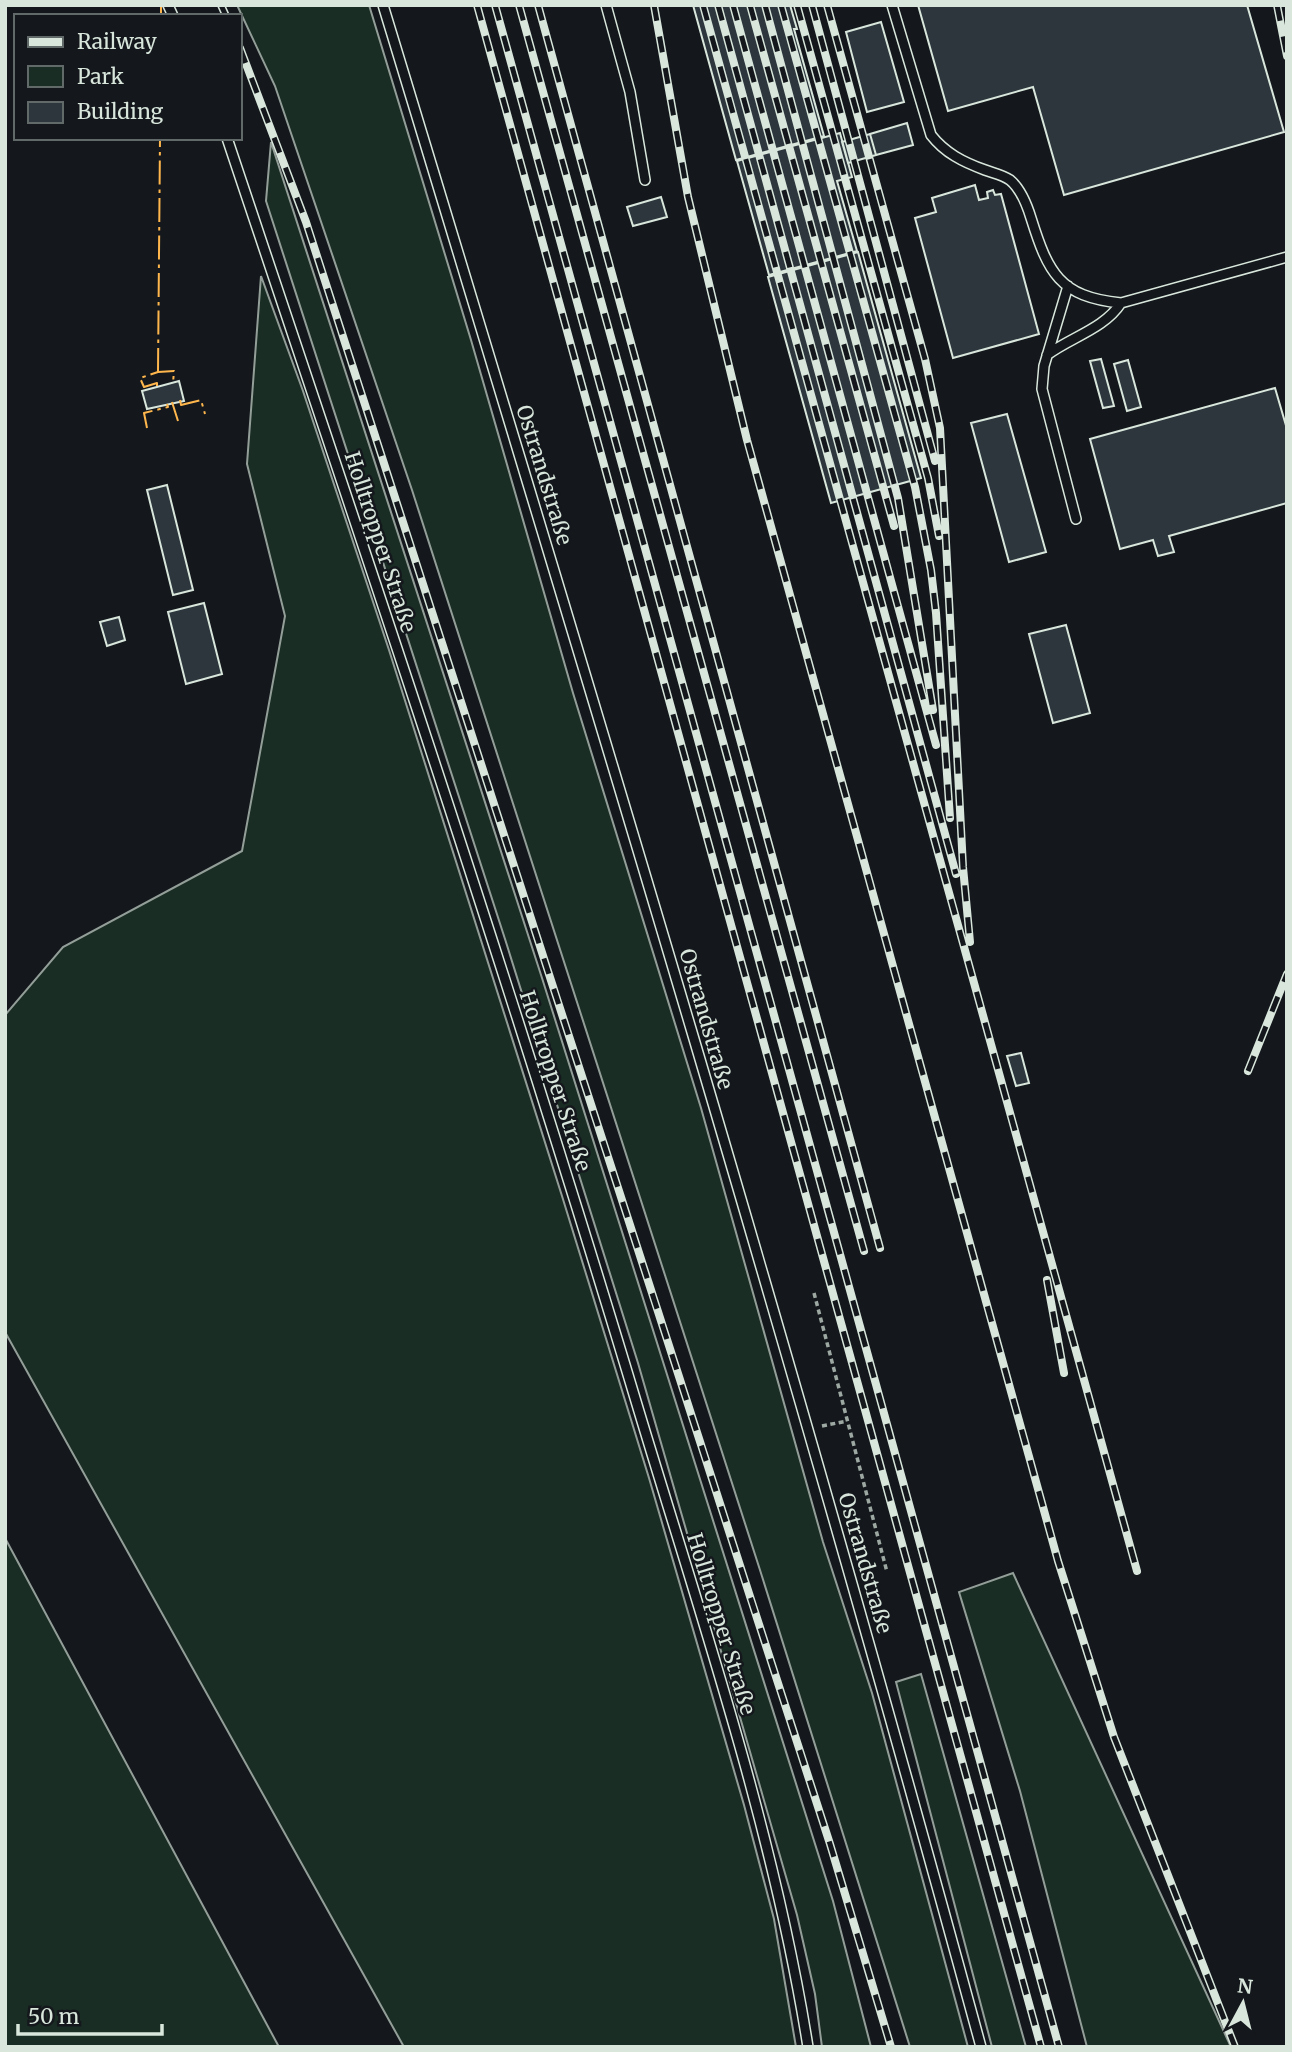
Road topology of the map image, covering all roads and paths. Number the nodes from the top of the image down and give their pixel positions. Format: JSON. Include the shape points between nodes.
{"nodes":[{"id":1,"x":383,"y":5,"type":"edge"},
{"id":2,"x":606,"y":5,"type":"edge"},
{"id":3,"x":892,"y":5,"type":"edge"},
{"id":4,"x":228,"y":140,"type":"edge"},
{"id":5,"x":645,"y":180,"type":"dead end"},
{"id":6,"x":1287,"y":257,"type":"edge"},
{"id":7,"x":1068,"y":286,"type":"junction"},
{"id":8,"x":1121,"y":303,"type":"junction"},
{"id":9,"x":1047,"y":355,"type":"junction"},
{"id":10,"x":1076,"y":519,"type":"dead end"},
{"id":11,"x":814,"y":1293,"type":"dead end"},
{"id":12,"x":847,"y":1421,"type":"junction"},
{"id":13,"x":808,"y":1429,"type":"junction"},
{"id":14,"x":887,"y":1572,"type":"dead end"},
{"id":15,"x":808,"y":2047,"type":"edge"},
{"id":16,"x":981,"y":2047,"type":"edge"}],
"edges":[{"from":1,"to":13,"type":"lane","name":"Ostrandstraße"},
{"from":2,"to":5,"type":"lane","via":[[630,92]]},
{"from":3,"to":7,"type":"lane","via":[[931,135],[951,155],[1011,181],[1027,205],[1048,265]]},
{"from":4,"to":15,"type":"lane","name":"Holltropper Straße","via":[[591,1252],[757,1808]]},
{"from":6,"to":8,"type":"lane"},
{"from":7,"to":8,"type":"lane","via":[[1097,300]]},
{"from":7,"to":9,"type":"lane"},
{"from":8,"to":9,"type":"lane","via":[[1108,319]]},
{"from":9,"to":10,"type":"lane","via":[[1044,402]]},
{"from":11,"to":12,"type":"path"},
{"from":12,"to":13,"type":"path"},
{"from":12,"to":14,"type":"path"},
{"from":13,"to":16,"type":"lane","name":"Ostrandstraße"}]}
